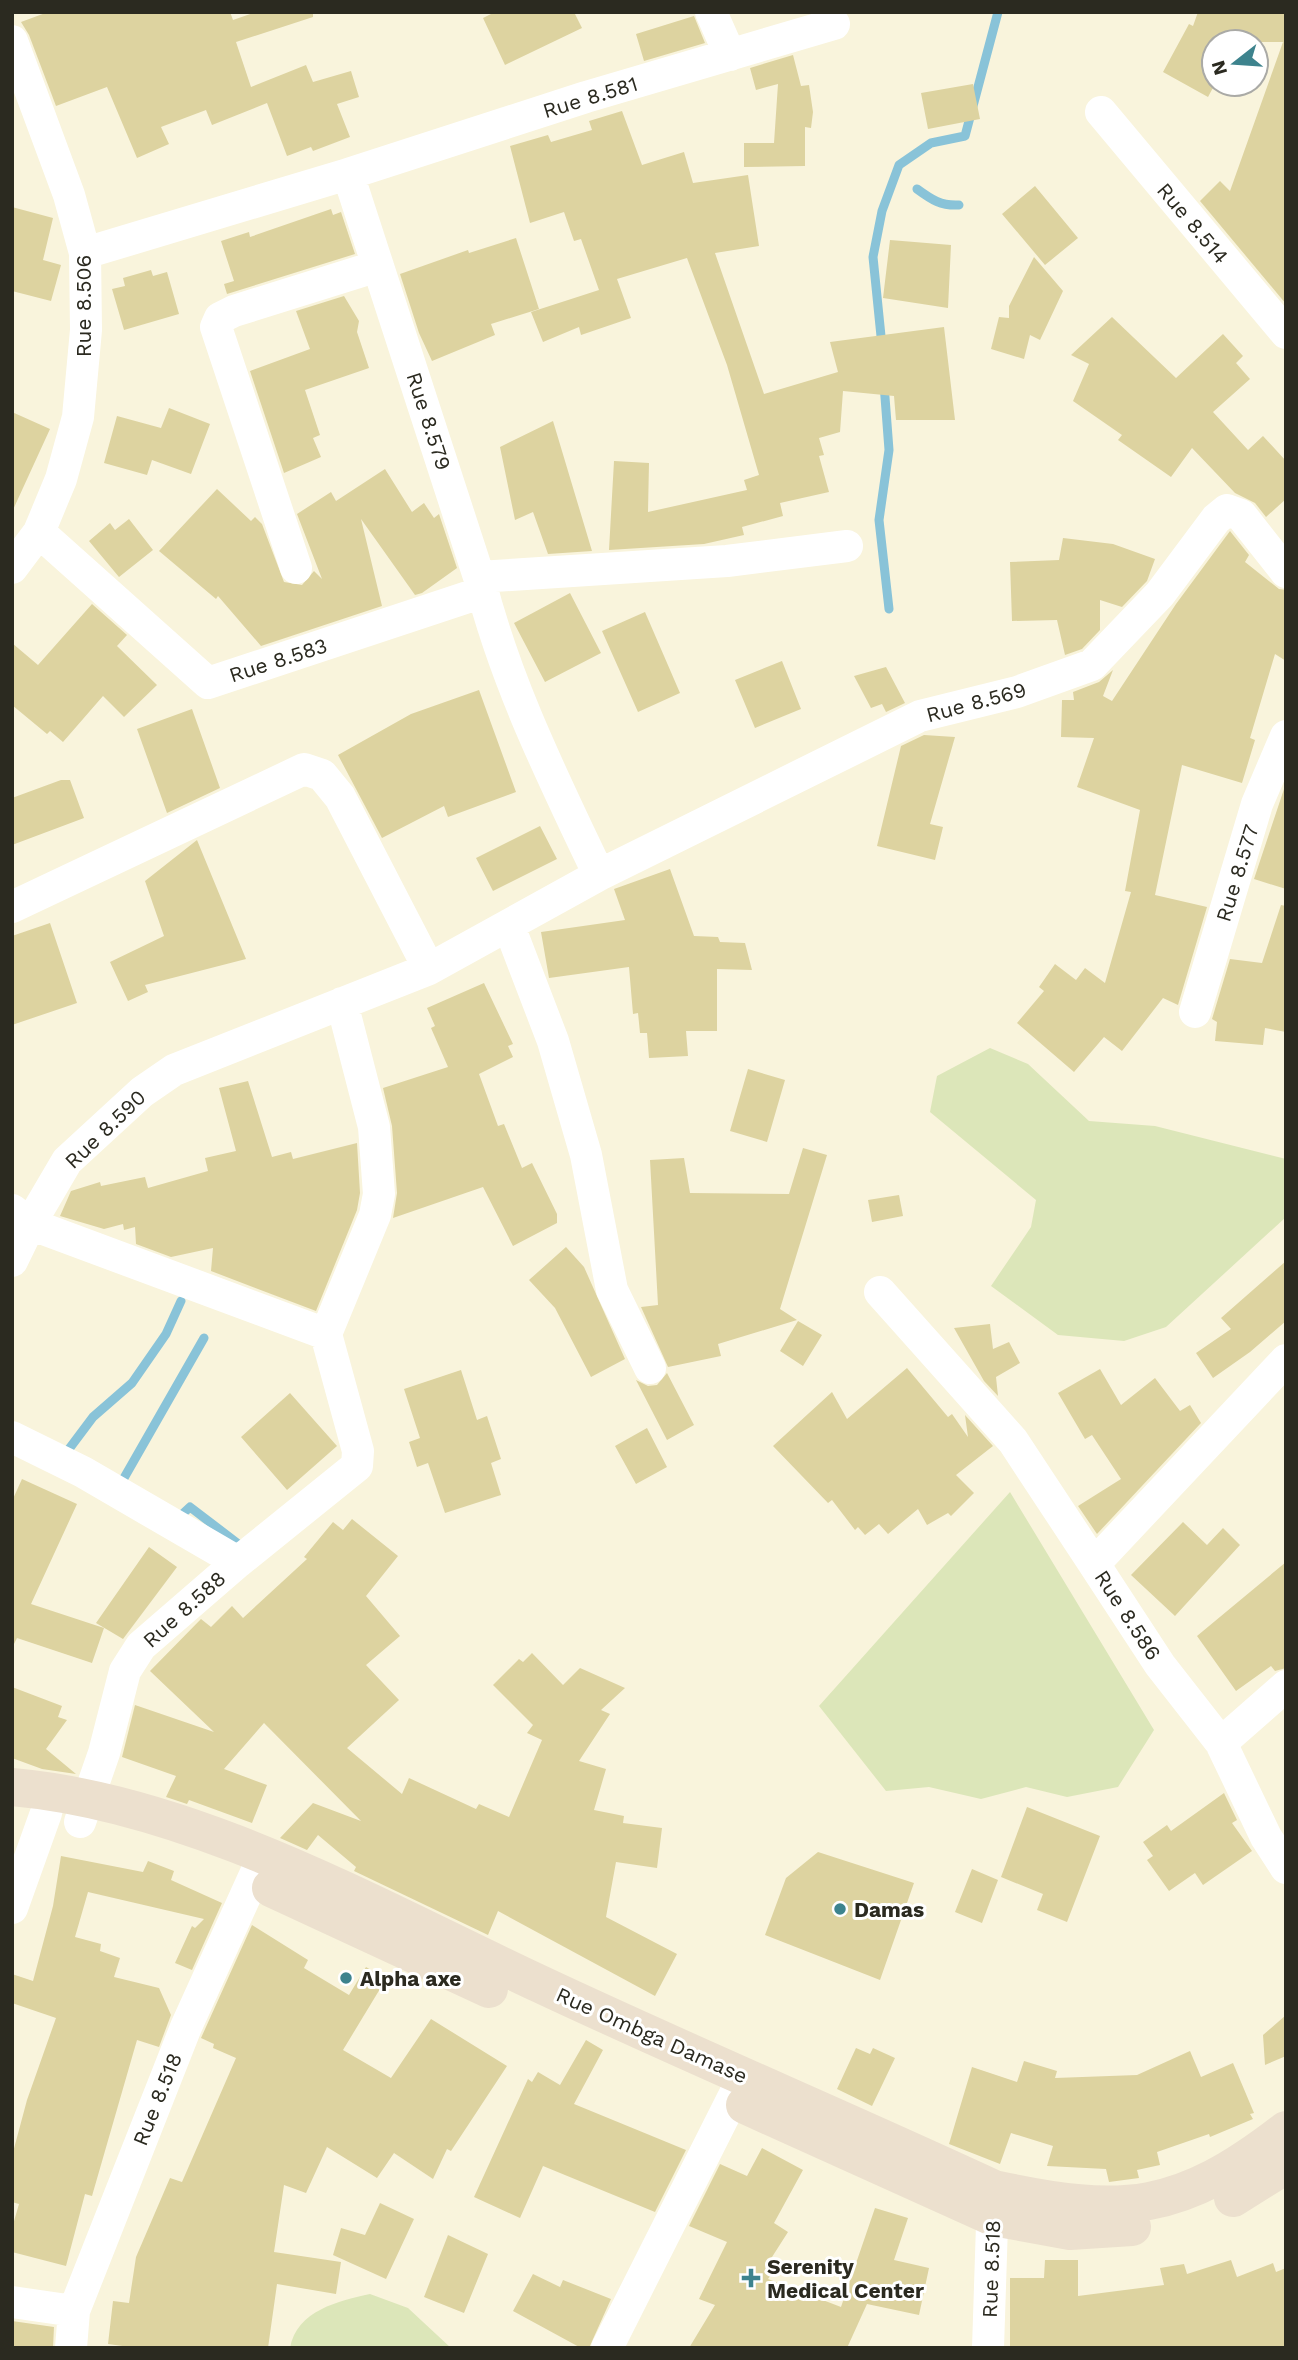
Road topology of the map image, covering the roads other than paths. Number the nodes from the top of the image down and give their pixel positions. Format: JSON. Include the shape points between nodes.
{"nodes":[{"id":1,"x":711,"y":12,"type":"edge"},
{"id":2,"x":834,"y":24,"type":"dead end"},
{"id":3,"x":12,"y":41,"type":"edge"},
{"id":4,"x":730,"y":55,"type":"junction"},
{"id":5,"x":1101,"y":112,"type":"dead end"},
{"id":6,"x":348,"y":174,"type":"junction"},
{"id":7,"x":85,"y":253,"type":"junction"},
{"id":8,"x":378,"y":266,"type":"junction"},
{"id":9,"x":1286,"y":334,"type":"edge"},
{"id":10,"x":39,"y":532,"type":"junction"},
{"id":11,"x":847,"y":546,"type":"dead end"},
{"id":12,"x":12,"y":568,"type":"edge"},
{"id":13,"x":296,"y":568,"type":"dead end"},
{"id":14,"x":1286,"y":572,"type":"edge"},
{"id":15,"x":481,"y":585,"type":"junction"},
{"id":16,"x":1286,"y":736,"type":"edge"},
{"id":17,"x":599,"y":875,"type":"junction"},
{"id":18,"x":12,"y":907,"type":"edge"},
{"id":19,"x":509,"y":926,"type":"junction"},
{"id":20,"x":429,"y":969,"type":"junction"},
{"id":21,"x":342,"y":1003,"type":"junction"},
{"id":22,"x":1195,"y":1012,"type":"dead end"},
{"id":23,"x":21,"y":1217,"type":"edge"},
{"id":24,"x":12,"y":1262,"type":"edge"},
{"id":25,"x":880,"y":1292,"type":"dead end"},
{"id":26,"x":326,"y":1334,"type":"junction"},
{"id":27,"x":1286,"y":1360,"type":"edge"},
{"id":28,"x":650,"y":1367,"type":"dead end"},
{"id":29,"x":12,"y":1437,"type":"edge"},
{"id":30,"x":238,"y":1562,"type":"junction"},
{"id":31,"x":1094,"y":1564,"type":"junction"},
{"id":32,"x":1286,"y":1686,"type":"edge"},
{"id":33,"x":1221,"y":1743,"type":"junction"},
{"id":34,"x":12,"y":1787,"type":"edge"},
{"id":35,"x":55,"y":1807,"type":"edge"},
{"id":36,"x":258,"y":1868,"type":"junction"},
{"id":37,"x":1286,"y":1868,"type":"edge"},
{"id":38,"x":12,"y":1909,"type":"edge"},
{"id":39,"x":738,"y":2088,"type":"junction"},
{"id":40,"x":1286,"y":2130,"type":"edge"},
{"id":41,"x":1286,"y":2165,"type":"edge"},
{"id":42,"x":993,"y":2203,"type":"junction"},
{"id":43,"x":12,"y":2302,"type":"edge"},
{"id":44,"x":74,"y":2311,"type":"junction"},
{"id":45,"x":71,"y":2348,"type":"edge"},
{"id":46,"x":607,"y":2348,"type":"edge"},
{"id":47,"x":988,"y":2348,"type":"edge"}],
"edges":[{"from":1,"to":4,"type":"street"},
{"from":2,"to":4,"type":"street","name":"Rue 8.581"},
{"from":3,"to":7,"type":"street","name":"Rue 8.506","via":[[69,195]]},
{"from":4,"to":6,"type":"street","name":"Rue 8.581"},
{"from":5,"to":9,"type":"street","name":"Rue 8.514"},
{"from":6,"to":7,"type":"street"},
{"from":6,"to":8,"type":"street","name":"Rue 8.579"},
{"from":7,"to":10,"type":"street","name":"Rue 8.506","via":[[86,330],[78,418],[61,480]]},
{"from":8,"to":13,"type":"street","via":[[234,311],[220,318],[216,327]]},
{"from":8,"to":15,"type":"street","name":"Rue 8.579"},
{"from":10,"to":12,"type":"street","name":"Rue 8.506"},
{"from":10,"to":15,"type":"street","name":"Rue 8.583","via":[[208,683]]},
{"from":11,"to":15,"type":"street"},
{"from":14,"to":17,"type":"street","name":"Rue 8.569","via":[[1241,515],[1227,510],[1160,594],[1092,664],[1017,692],[919,716]]},
{"from":15,"to":17,"type":"street","name":"Rue 8.579","via":[[537,746]]},
{"from":16,"to":22,"type":"street","name":"Rue 8.577","via":[[1257,804]]},
{"from":17,"to":19,"type":"street","name":"Rue 8.590"},
{"from":18,"to":20,"type":"street","via":[[304,769],[323,775],[340,797]]},
{"from":19,"to":20,"type":"street","name":"Rue 8.590"},
{"from":19,"to":28,"type":"street","via":[[553,1041],[586,1155],[612,1290]]},
{"from":20,"to":21,"type":"street","name":"Rue 8.590"},
{"from":21,"to":23,"type":"street","name":"Rue 8.590","via":[[174,1070],[142,1092],[67,1161]]},
{"from":21,"to":26,"type":"street","via":[[374,1127],[379,1194],[375,1215]]},
{"from":23,"to":24,"type":"street","name":"Rue 8.590"},
{"from":23,"to":26,"type":"street"},
{"from":25,"to":31,"type":"street","via":[[1013,1441]]},
{"from":26,"to":30,"type":"street","via":[[358,1451],[357,1466]]},
{"from":27,"to":31,"type":"street","name":"Rue 8.586"},
{"from":29,"to":30,"type":"street","name":"Rue 8.588","via":[[83,1472]]},
{"from":30,"to":35,"type":"street","name":"Rue 8.588","via":[[141,1646],[125,1671],[104,1753]]},
{"from":31,"to":33,"type":"street","name":"Rue 8.586","via":[[1160,1665]]},
{"from":32,"to":33,"type":"street"},
{"from":33,"to":37,"type":"street","name":"Rue 8.586"},
{"from":34,"to":35,"type":"main road","name":"Rue Ombga Damase"},
{"from":35,"to":36,"type":"main road","name":"Rue Ombga Damase","via":[[148,1840]]},
{"from":35,"to":38,"type":"street"},
{"from":36,"to":39,"type":"main road","name":"Rue Ombga Damase"},
{"from":36,"to":44,"type":"street","name":"Rue 8.518","via":[[186,2027]]},
{"from":39,"to":42,"type":"main road","name":"Rue Ombga Damase"},
{"from":39,"to":46,"type":"street"},
{"from":40,"to":42,"type":"main road","name":"Rue Ombga Damase","via":[[1247,2160],[1177,2196],[1148,2203]]},
{"from":41,"to":42,"type":"main road","name":"Rue Ombga Damase","via":[[1247,2191],[1197,2214],[1148,2225],[1070,2231]]},
{"from":42,"to":47,"type":"street","name":"Rue 8.518"},
{"from":43,"to":44,"type":"street"},
{"from":44,"to":45,"type":"street","name":"Rue 8.518"}]}
